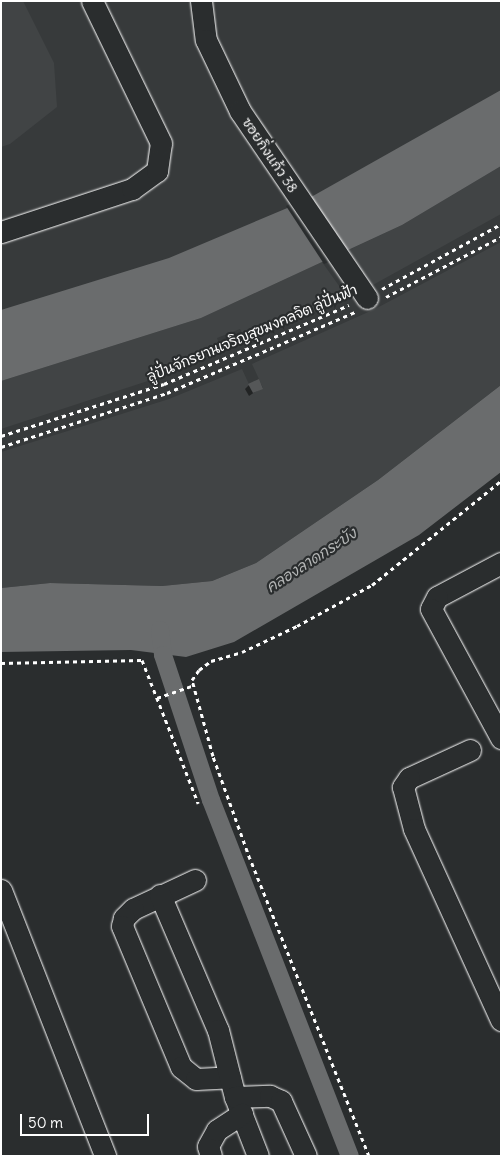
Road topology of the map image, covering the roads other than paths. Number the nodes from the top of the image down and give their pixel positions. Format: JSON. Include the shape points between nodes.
{"nodes":[{"id":1,"x":92,"y":1,"type":"edge"},
{"id":2,"x":201,"y":1,"type":"edge"},
{"id":3,"x":1,"y":232,"type":"edge"},
{"id":4,"x":370,"y":302,"type":"road end"},
{"id":5,"x":501,"y":564,"type":"edge"},
{"id":6,"x":501,"y":738,"type":"edge"},
{"id":7,"x":470,"y":750,"type":"dead end"},
{"id":8,"x":194,"y":880,"type":"dead end"},
{"id":9,"x":1,"y":890,"type":"edge"},
{"id":10,"x":160,"y":895,"type":"junction"},
{"id":11,"x":501,"y":1020,"type":"edge"},
{"id":12,"x":236,"y":1096,"type":"junction"},
{"id":13,"x":105,"y":1156,"type":"edge"},
{"id":14,"x":211,"y":1156,"type":"edge"},
{"id":15,"x":258,"y":1156,"type":"edge"},
{"id":16,"x":306,"y":1156,"type":"edge"}],
"edges":[{"from":1,"to":3,"type":"street","via":[[162,143],[157,171],[132,189]]},
{"from":2,"to":4,"type":"street","name":"ซอยกิ่งแก้ว 38","via":[[206,40],[240,111]]},
{"from":5,"to":6,"type":"street","via":[[437,597],[431,609]]},
{"from":7,"to":11,"type":"street","via":[[409,778],[403,787],[414,829]]},
{"from":8,"to":10,"type":"street"},
{"from":9,"to":13,"type":"street"},
{"from":10,"to":12,"type":"street","via":[[218,1030]]},
{"from":10,"to":12,"type":"street","via":[[133,909],[124,918],[122,926],[181,1067],[196,1079]]},
{"from":12,"to":14,"type":"street","via":[[208,1146]]},
{"from":12,"to":15,"type":"street"},
{"from":12,"to":16,"type":"street","via":[[270,1096],[281,1101]]}]}
